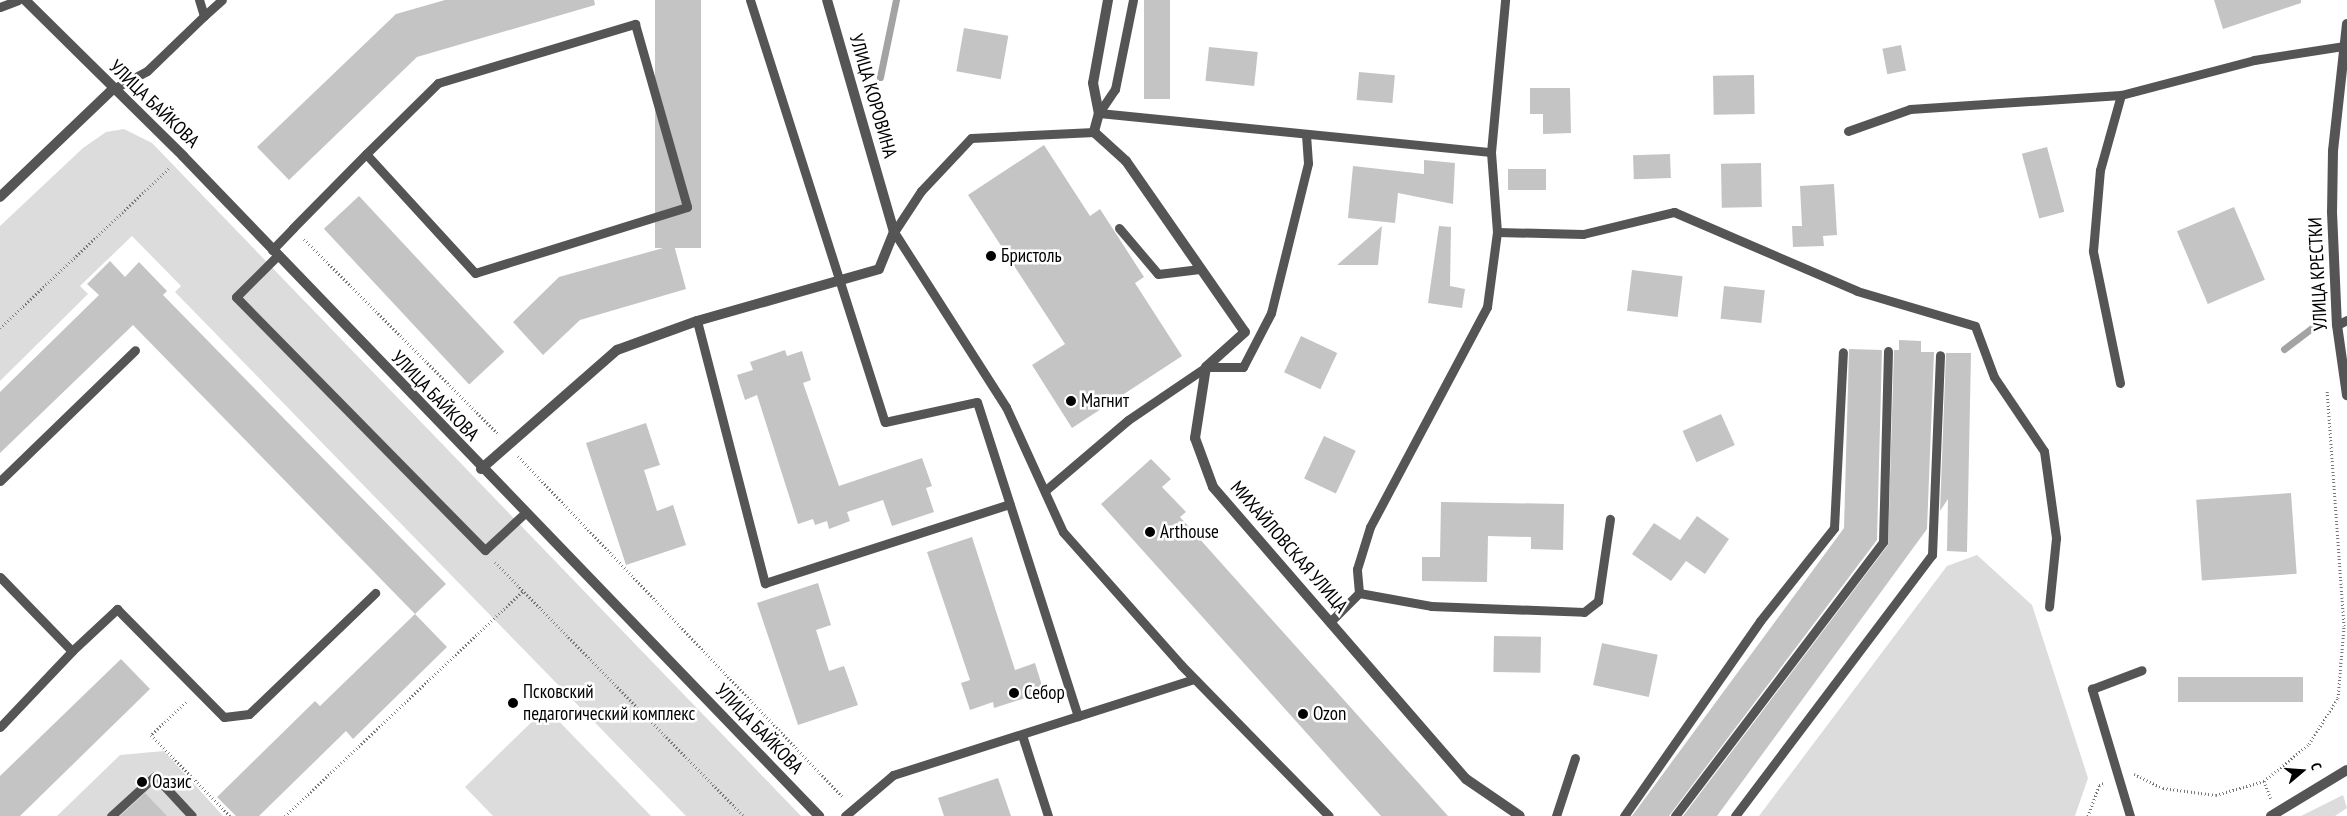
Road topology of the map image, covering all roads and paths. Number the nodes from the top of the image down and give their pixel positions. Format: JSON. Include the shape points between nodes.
{"nodes":[{"id":1,"x":18,"y":0,"type":"edge"},
{"id":2,"x":25,"y":0,"type":"edge"},
{"id":3,"x":199,"y":0,"type":"edge"},
{"id":4,"x":222,"y":0,"type":"edge"},
{"id":5,"x":750,"y":0,"type":"edge"},
{"id":6,"x":827,"y":0,"type":"edge"},
{"id":7,"x":1108,"y":0,"type":"edge"},
{"id":8,"x":1133,"y":0,"type":"edge"},
{"id":9,"x":1505,"y":0,"type":"edge"},
{"id":10,"x":0,"y":7,"type":"edge"},
{"id":11,"x":204,"y":16,"type":"junction"},
{"id":12,"x":2347,"y":24,"type":"edge"},
{"id":13,"x":2343,"y":46,"type":"junction"},
{"id":14,"x":113,"y":89,"type":"junction"},
{"id":15,"x":2121,"y":95,"type":"junction"},
{"id":16,"x":1099,"y":113,"type":"junction"},
{"id":17,"x":1848,"y":131,"type":"dead end"},
{"id":18,"x":1094,"y":132,"type":"junction"},
{"id":19,"x":1306,"y":136,"type":"junction"},
{"id":20,"x":1491,"y":152,"type":"junction"},
{"id":21,"x":366,"y":154,"type":"junction"},
{"id":22,"x":183,"y":156,"type":"junction"},
{"id":23,"x":0,"y":197,"type":"edge"},
{"id":24,"x":293,"y":228,"type":"junction"},
{"id":25,"x":1119,"y":228,"type":"dead end"},
{"id":26,"x":894,"y":232,"type":"junction"},
{"id":27,"x":1497,"y":232,"type":"junction"},
{"id":28,"x":275,"y":253,"type":"junction"},
{"id":29,"x":1200,"y":269,"type":"junction"},
{"id":30,"x":838,"y":278,"type":"junction"},
{"id":31,"x":2347,"y":320,"type":"edge"},
{"id":32,"x":697,"y":321,"type":"junction"},
{"id":33,"x":2337,"y":326,"type":"junction"},
{"id":34,"x":0,"y":328,"type":"edge"},
{"id":35,"x":135,"y":350,"type":"dead end"},
{"id":36,"x":1888,"y":351,"type":"dead end"},
{"id":37,"x":1843,"y":352,"type":"dead end"},
{"id":38,"x":1940,"y":355,"type":"dead end"},
{"id":39,"x":1206,"y":367,"type":"junction"},
{"id":40,"x":2120,"y":383,"type":"dead end"},
{"id":41,"x":2327,"y":385,"type":"dead end"},
{"id":42,"x":2347,"y":395,"type":"edge"},
{"id":43,"x":509,"y":446,"type":"junction"},
{"id":44,"x":481,"y":469,"type":"junction"},
{"id":45,"x":0,"y":480,"type":"edge"},
{"id":46,"x":1047,"y":489,"type":"junction"},
{"id":47,"x":1010,"y":504,"type":"junction"},
{"id":48,"x":525,"y":512,"type":"junction"},
{"id":49,"x":1610,"y":518,"type":"dead end"},
{"id":50,"x":485,"y":550,"type":"junction"},
{"id":51,"x":0,"y":578,"type":"edge"},
{"id":52,"x":523,"y":591,"type":"junction"},
{"id":53,"x":375,"y":593,"type":"dead end"},
{"id":54,"x":1359,"y":593,"type":"junction"},
{"id":55,"x":2049,"y":607,"type":"dead end"},
{"id":56,"x":1330,"y":622,"type":"junction"},
{"id":57,"x":72,"y":651,"type":"junction"},
{"id":58,"x":2142,"y":670,"type":"dead end"},
{"id":59,"x":1194,"y":679,"type":"junction"},
{"id":60,"x":198,"y":690,"type":"junction"},
{"id":61,"x":1078,"y":716,"type":"junction"},
{"id":62,"x":0,"y":727,"type":"edge"},
{"id":63,"x":1022,"y":735,"type":"junction"},
{"id":64,"x":1575,"y":758,"type":"dead end"},
{"id":65,"x":2347,"y":770,"type":"edge"},
{"id":66,"x":2119,"y":779,"type":"junction"},
{"id":67,"x":2264,"y":781,"type":"junction"},
{"id":68,"x":852,"y":808,"type":"junction"},
{"id":69,"x":2273,"y":815,"type":"edge"},
{"id":70,"x":111,"y":816,"type":"edge"},
{"id":71,"x":192,"y":816,"type":"edge"},
{"id":72,"x":230,"y":816,"type":"edge"},
{"id":73,"x":285,"y":816,"type":"edge"},
{"id":74,"x":744,"y":816,"type":"edge"},
{"id":75,"x":819,"y":816,"type":"edge"},
{"id":76,"x":845,"y":816,"type":"edge"},
{"id":77,"x":1048,"y":816,"type":"edge"},
{"id":78,"x":1329,"y":816,"type":"edge"},
{"id":79,"x":1520,"y":816,"type":"edge"},
{"id":80,"x":1556,"y":816,"type":"edge"},
{"id":81,"x":1624,"y":816,"type":"edge"},
{"id":82,"x":1675,"y":816,"type":"edge"},
{"id":83,"x":1735,"y":816,"type":"edge"},
{"id":84,"x":2088,"y":816,"type":"edge"},
{"id":85,"x":2130,"y":816,"type":"edge"}],
"edges":[{"from":1,"to":10,"type":"lane"},
{"from":2,"to":14,"type":"street","name":"УЛИЦА БАЙКОВА"},
{"from":3,"to":11,"type":"lane"},
{"from":4,"to":11,"type":"lane"},
{"from":5,"to":30,"type":"lane"},
{"from":6,"to":26,"type":"street","name":"УЛИЦА КОРОВИНА"},
{"from":7,"to":16,"type":"street","via":[[1093,83]]},
{"from":8,"to":16,"type":"lane","via":[[1115,89]]},
{"from":9,"to":20,"type":"lane"},
{"from":11,"to":14,"type":"lane","via":[[147,71]]},
{"from":12,"to":13,"type":"street","name":"УЛИЦА КРЕСТКИ"},
{"from":13,"to":15,"type":"lane","via":[[2254,60]]},
{"from":13,"to":33,"type":"street","name":"УЛИЦА КРЕСТКИ","via":[[2333,151]]},
{"from":14,"to":22,"type":"street","name":"УЛИЦА БАЙКОВА"},
{"from":14,"to":23,"type":"street"},
{"from":15,"to":17,"type":"lane","via":[[1910,110]]},
{"from":15,"to":40,"type":"lane","via":[[2100,170],[2093,251]]},
{"from":16,"to":18,"type":"street"},
{"from":16,"to":19,"type":"lane"},
{"from":18,"to":26,"type":"lane","via":[[971,138],[921,190]]},
{"from":18,"to":29,"type":"street","via":[[1126,161]]},
{"from":19,"to":20,"type":"lane"},
{"from":19,"to":39,"type":"lane","via":[[1308,163],[1271,313],[1243,367]]},
{"from":20,"to":27,"type":"lane"},
{"from":21,"to":21,"type":"lane","via":[[438,83],[635,24],[687,207],[475,273]]},
{"from":21,"to":24,"type":"lane"},
{"from":22,"to":28,"type":"street","name":"УЛИЦА БАЙКОВА"},
{"from":22,"to":34,"type":"path"},
{"from":24,"to":28,"type":"lane"},
{"from":24,"to":43,"type":"path"},
{"from":25,"to":29,"type":"lane","via":[[1158,274]]},
{"from":26,"to":30,"type":"street","via":[[879,268]]},
{"from":26,"to":46,"type":"lane","via":[[1006,407]]},
{"from":27,"to":54,"type":"lane","via":[[1486,307],[1370,527],[1357,569]]},
{"from":27,"to":55,"type":"lane","via":[[1583,234],[1674,212],[1857,291],[1975,326],[1994,377],[2044,451],[2056,538]]},
{"from":28,"to":44,"type":"street","name":"УЛИЦА БАЙКОВА"},
{"from":28,"to":50,"type":"lane","via":[[236,297]]},
{"from":29,"to":39,"type":"street","via":[[1246,332]]},
{"from":30,"to":32,"type":"street"},
{"from":30,"to":47,"type":"lane","via":[[885,422],[978,402]]},
{"from":31,"to":33,"type":"lane"},
{"from":32,"to":43,"type":"street","via":[[616,350]]},
{"from":32,"to":47,"type":"lane","via":[[766,583]]},
{"from":33,"to":42,"type":"street","name":"УЛИЦА КРЕСТКИ"},
{"from":35,"to":45,"type":"lane"},
{"from":36,"to":82,"type":"lane","via":[[1883,542]]},
{"from":37,"to":81,"type":"lane","via":[[1834,528],[1760,621]]},
{"from":38,"to":83,"type":"lane","via":[[1932,555]]},
{"from":39,"to":46,"type":"lane","via":[[1128,420]]},
{"from":39,"to":56,"type":"street","name":"МИХАЙЛОВСКАЯ УЛИЦА","via":[[1196,438],[1213,487]]},
{"from":41,"to":67,"type":"path","via":[[2344,626],[2338,698],[2309,744]]},
{"from":43,"to":44,"type":"street"},
{"from":43,"to":68,"type":"path"},
{"from":44,"to":48,"type":"street","name":"УЛИЦА БАЙКОВА"},
{"from":46,"to":59,"type":"lane","via":[[1063,532]]},
{"from":47,"to":61,"type":"lane"},
{"from":48,"to":50,"type":"lane"},
{"from":48,"to":75,"type":"street","name":"УЛИЦА БАЙКОВА"},
{"from":49,"to":54,"type":"lane","via":[[1598,601],[1584,612],[1432,606]]},
{"from":50,"to":52,"type":"path"},
{"from":51,"to":57,"type":"lane"},
{"from":52,"to":73,"type":"path"},
{"from":52,"to":74,"type":"path"},
{"from":53,"to":60,"type":"lane","via":[[249,714],[224,717]]},
{"from":54,"to":56,"type":"lane"},
{"from":56,"to":79,"type":"street","name":"МИХАЙЛОВСКАЯ УЛИЦА","via":[[1466,779]]},
{"from":57,"to":60,"type":"lane","via":[[117,609]]},
{"from":57,"to":62,"type":"lane"},
{"from":58,"to":66,"type":"lane","via":[[2092,689]]},
{"from":59,"to":61,"type":"lane"},
{"from":59,"to":78,"type":"lane"},
{"from":60,"to":72,"type":"path","via":[[151,735]]},
{"from":61,"to":63,"type":"lane"},
{"from":63,"to":68,"type":"lane","via":[[893,775]]},
{"from":63,"to":77,"type":"lane"},
{"from":64,"to":80,"type":"lane"},
{"from":65,"to":69,"type":"street"},
{"from":66,"to":67,"type":"path","via":[[2138,773],[2163,788],[2216,795]]},
{"from":66,"to":84,"type":"path","via":[[2099,785]]},
{"from":66,"to":85,"type":"lane"},
{"from":67,"to":69,"type":"path"},
{"from":68,"to":76,"type":"lane"},
{"from":70,"to":71,"type":"lane","via":[[155,776]]}]}
